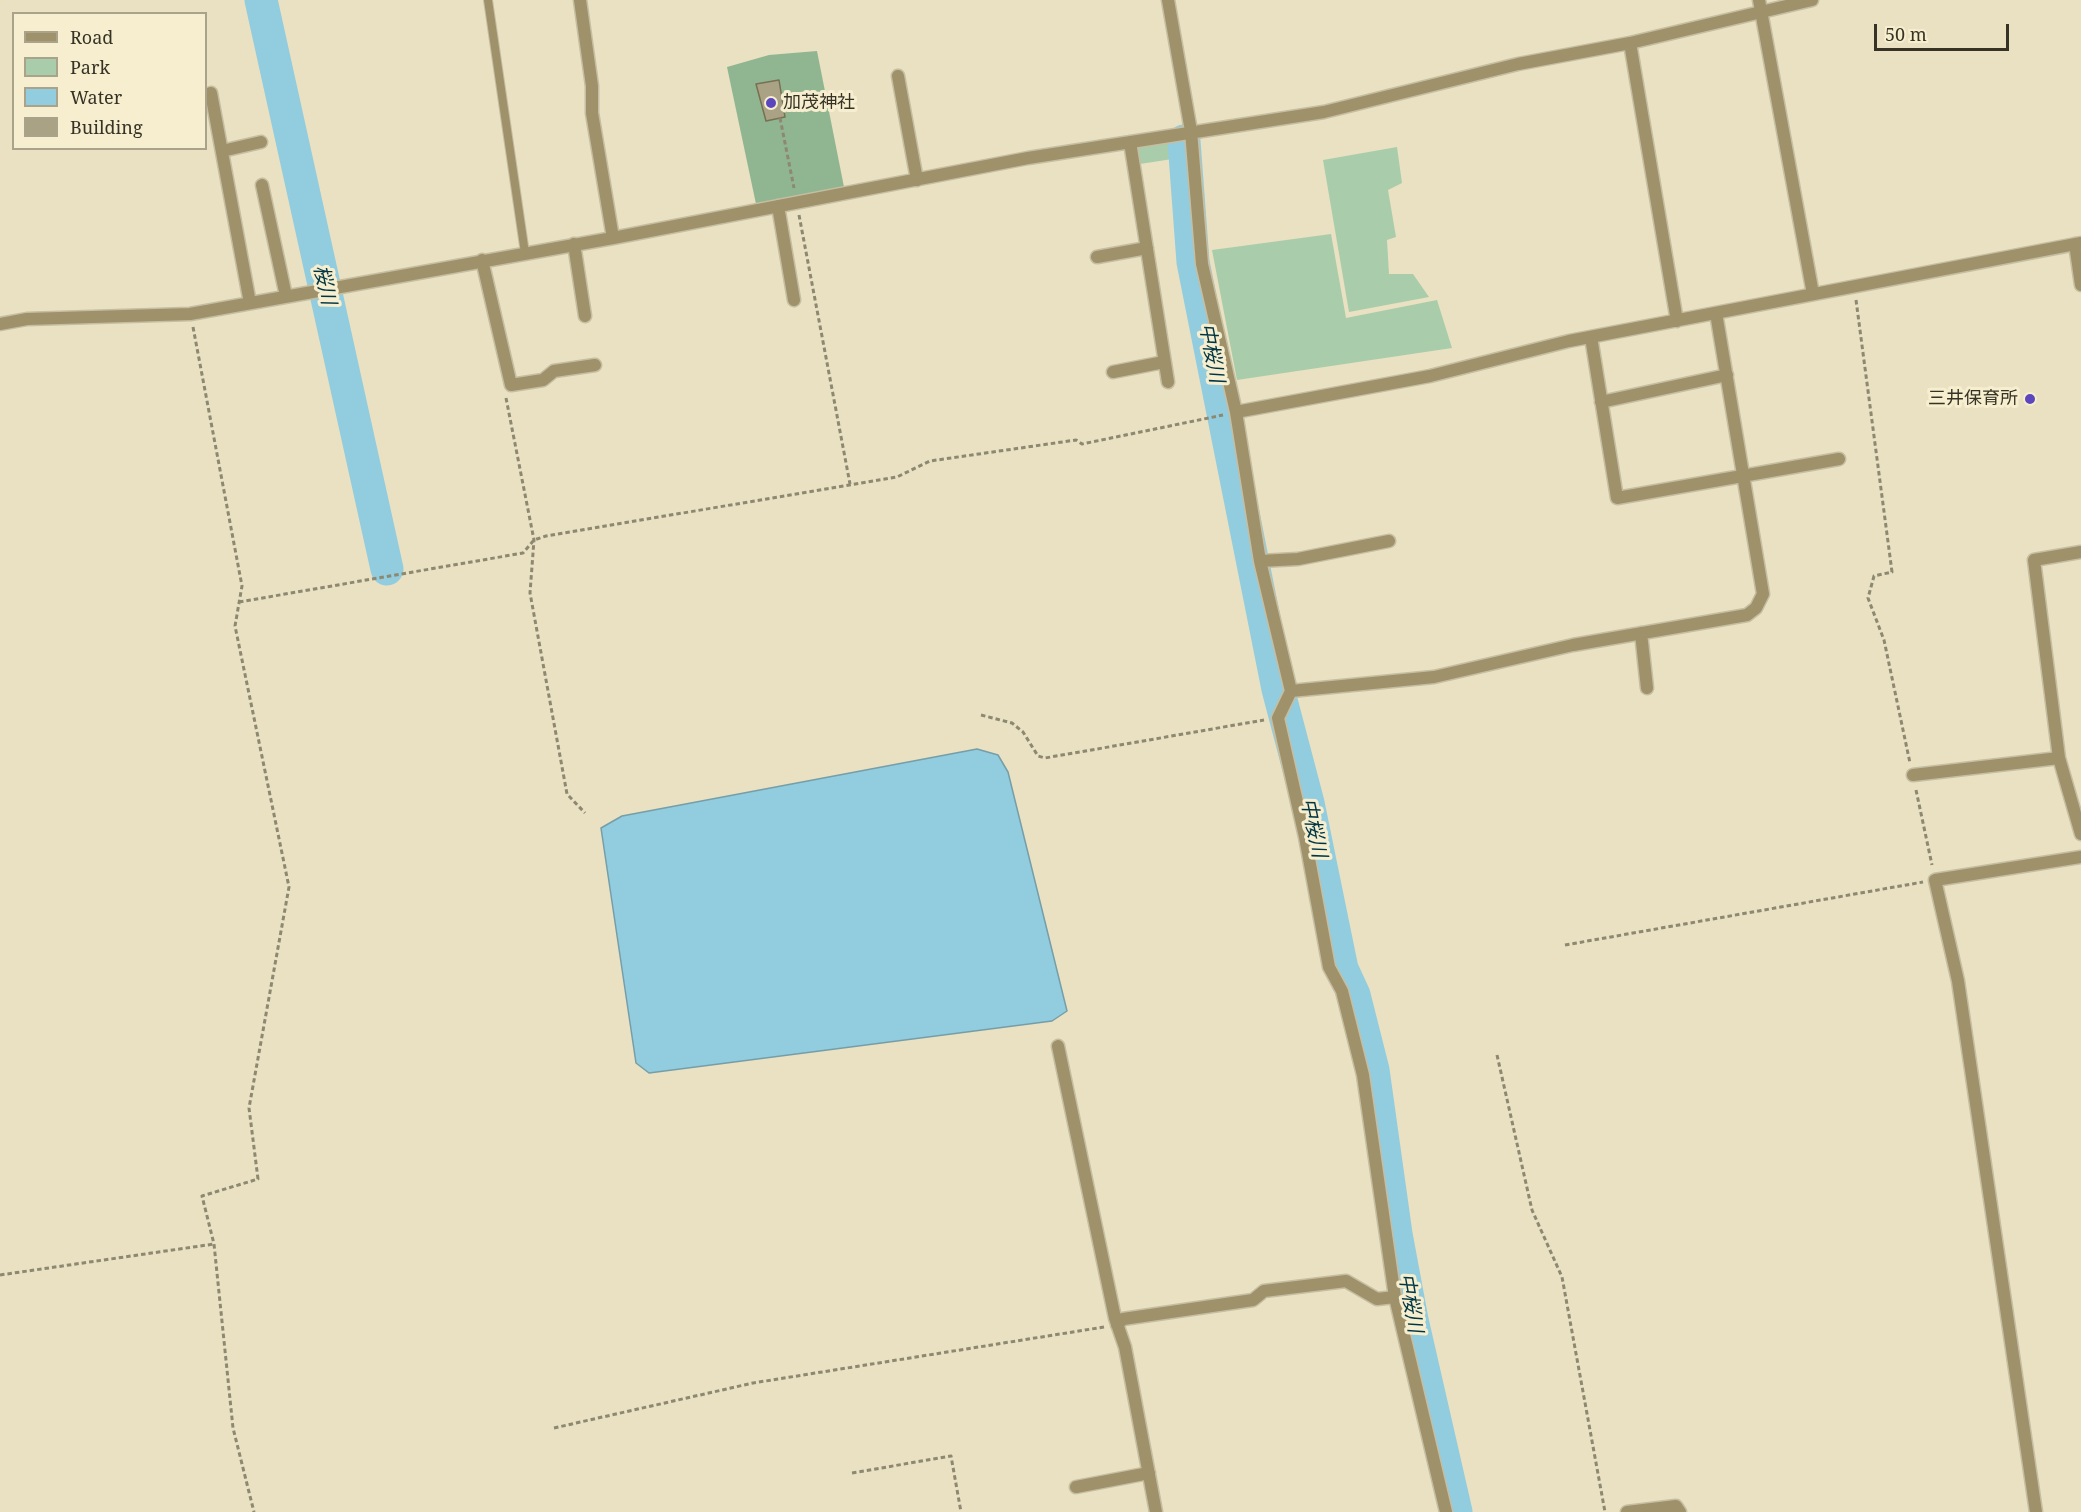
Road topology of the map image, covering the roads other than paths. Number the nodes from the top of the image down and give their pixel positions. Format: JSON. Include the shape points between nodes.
{"nodes":[{"id":1,"x":488,"y":0,"type":"edge"},
{"id":2,"x":580,"y":0,"type":"edge"},
{"id":3,"x":1168,"y":0,"type":"edge"},
{"id":4,"x":1812,"y":0,"type":"edge"},
{"id":5,"x":1760,"y":6,"type":"edge"},
{"id":6,"x":1630,"y":43,"type":"junction"},
{"id":7,"x":898,"y":76,"type":"dead end"},
{"id":8,"x":211,"y":93,"type":"dead end"},
{"id":9,"x":1191,"y":131,"type":"junction"},
{"id":10,"x":1130,"y":141,"type":"junction"},
{"id":11,"x":261,"y":142,"type":"dead end"},
{"id":12,"x":222,"y":151,"type":"junction"},
{"id":13,"x":917,"y":180,"type":"junction"},
{"id":14,"x":262,"y":185,"type":"dead end"},
{"id":15,"x":778,"y":206,"type":"junction"},
{"id":16,"x":613,"y":238,"type":"junction"},
{"id":17,"x":574,"y":244,"type":"junction"},
{"id":18,"x":2078,"y":244,"type":"edge"},
{"id":19,"x":1147,"y":248,"type":"junction"},
{"id":20,"x":525,"y":253,"type":"junction"},
{"id":21,"x":1097,"y":257,"type":"dead end"},
{"id":22,"x":482,"y":260,"type":"junction"},
{"id":23,"x":2081,"y":285,"type":"edge"},
{"id":24,"x":1813,"y":294,"type":"junction"},
{"id":25,"x":286,"y":296,"type":"junction"},
{"id":26,"x":794,"y":300,"type":"dead end"},
{"id":27,"x":250,"y":303,"type":"junction"},
{"id":28,"x":1716,"y":314,"type":"junction"},
{"id":29,"x":585,"y":316,"type":"dead end"},
{"id":30,"x":1677,"y":321,"type":"junction"},
{"id":31,"x":0,"y":324,"type":"edge"},
{"id":32,"x":1591,"y":337,"type":"junction"},
{"id":33,"x":1164,"y":362,"type":"junction"},
{"id":34,"x":595,"y":364,"type":"dead end"},
{"id":35,"x":1113,"y":372,"type":"dead end"},
{"id":36,"x":1726,"y":375,"type":"junction"},
{"id":37,"x":1168,"y":382,"type":"dead end"},
{"id":38,"x":1601,"y":402,"type":"junction"},
{"id":39,"x":1236,"y":412,"type":"junction"},
{"id":40,"x":1839,"y":459,"type":"dead end"},
{"id":41,"x":1743,"y":476,"type":"junction"},
{"id":42,"x":1389,"y":542,"type":"dead end"},
{"id":43,"x":2081,"y":552,"type":"edge"},
{"id":44,"x":1260,"y":561,"type":"junction"},
{"id":45,"x":1641,"y":633,"type":"junction"},
{"id":46,"x":1647,"y":688,"type":"dead end"},
{"id":47,"x":1289,"y":694,"type":"junction"},
{"id":48,"x":2059,"y":758,"type":"junction"},
{"id":49,"x":1913,"y":775,"type":"road end"},
{"id":50,"x":2081,"y":834,"type":"edge"},
{"id":51,"x":2081,"y":857,"type":"edge"},
{"id":52,"x":1059,"y":1046,"type":"dead end"},
{"id":53,"x":1395,"y":1297,"type":"junction"},
{"id":54,"x":1117,"y":1324,"type":"junction"},
{"id":55,"x":1149,"y":1473,"type":"junction"},
{"id":56,"x":1076,"y":1487,"type":"dead end"},
{"id":57,"x":1679,"y":1511,"type":"edge"},
{"id":58,"x":1156,"y":1512,"type":"edge"},
{"id":59,"x":1446,"y":1512,"type":"edge"},
{"id":60,"x":1632,"y":1512,"type":"edge"},
{"id":61,"x":2036,"y":1512,"type":"edge"}],
"edges":[{"from":1,"to":20,"type":"lane"},
{"from":2,"to":16,"type":"street","via":[[592,113]]},
{"from":3,"to":9,"type":"street"},
{"from":4,"to":5,"type":"street"},
{"from":5,"to":6,"type":"street"},
{"from":5,"to":24,"type":"street"},
{"from":6,"to":9,"type":"street","via":[[1518,64],[1324,112]]},
{"from":6,"to":30,"type":"street"},
{"from":7,"to":13,"type":"street"},
{"from":8,"to":12,"type":"street"},
{"from":9,"to":10,"type":"street"},
{"from":9,"to":39,"type":"street","via":[[1202,264]]},
{"from":10,"to":13,"type":"street"},
{"from":10,"to":19,"type":"street"},
{"from":11,"to":12,"type":"street"},
{"from":12,"to":27,"type":"street"},
{"from":13,"to":15,"type":"street"},
{"from":14,"to":25,"type":"street"},
{"from":15,"to":16,"type":"street"},
{"from":15,"to":26,"type":"street"},
{"from":16,"to":17,"type":"street"},
{"from":17,"to":20,"type":"street"},
{"from":17,"to":29,"type":"street"},
{"from":18,"to":23,"type":"street"},
{"from":18,"to":24,"type":"street"},
{"from":19,"to":21,"type":"street"},
{"from":19,"to":33,"type":"street"},
{"from":20,"to":22,"type":"street"},
{"from":22,"to":25,"type":"street"},
{"from":22,"to":34,"type":"street","via":[[511,385],[543,380],[554,370]]},
{"from":24,"to":28,"type":"street"},
{"from":25,"to":27,"type":"street"},
{"from":27,"to":31,"type":"street","via":[[190,314]]},
{"from":28,"to":30,"type":"street"},
{"from":28,"to":36,"type":"street"},
{"from":30,"to":32,"type":"street"},
{"from":32,"to":38,"type":"street"},
{"from":32,"to":39,"type":"street","via":[[1430,376]]},
{"from":33,"to":35,"type":"street"},
{"from":33,"to":37,"type":"street"},
{"from":36,"to":38,"type":"street"},
{"from":36,"to":41,"type":"street"},
{"from":38,"to":41,"type":"street","via":[[1617,498]]},
{"from":39,"to":44,"type":"street"},
{"from":40,"to":41,"type":"street"},
{"from":41,"to":45,"type":"street","via":[[1763,594],[1756,608],[1747,615]]},
{"from":42,"to":44,"type":"street","via":[[1298,559]]},
{"from":43,"to":48,"type":"street","via":[[2034,560]]},
{"from":44,"to":47,"type":"street"},
{"from":45,"to":46,"type":"street"},
{"from":45,"to":47,"type":"street","via":[[1434,677]]},
{"from":47,"to":53,"type":"street","via":[[1280,715],[1329,967],[1342,991],[1363,1075]]},
{"from":48,"to":49,"type":"street"},
{"from":48,"to":50,"type":"street"},
{"from":51,"to":61,"type":"street","via":[[1935,880],[1958,981]]},
{"from":52,"to":54,"type":"street"},
{"from":53,"to":54,"type":"street","via":[[1377,1299],[1346,1281],[1264,1291],[1253,1300],[1123,1319]]},
{"from":53,"to":59,"type":"street"},
{"from":54,"to":55,"type":"street"},
{"from":55,"to":56,"type":"street"},
{"from":55,"to":58,"type":"street"},
{"from":57,"to":60,"type":"street","via":[[1676,1506]]}]}
